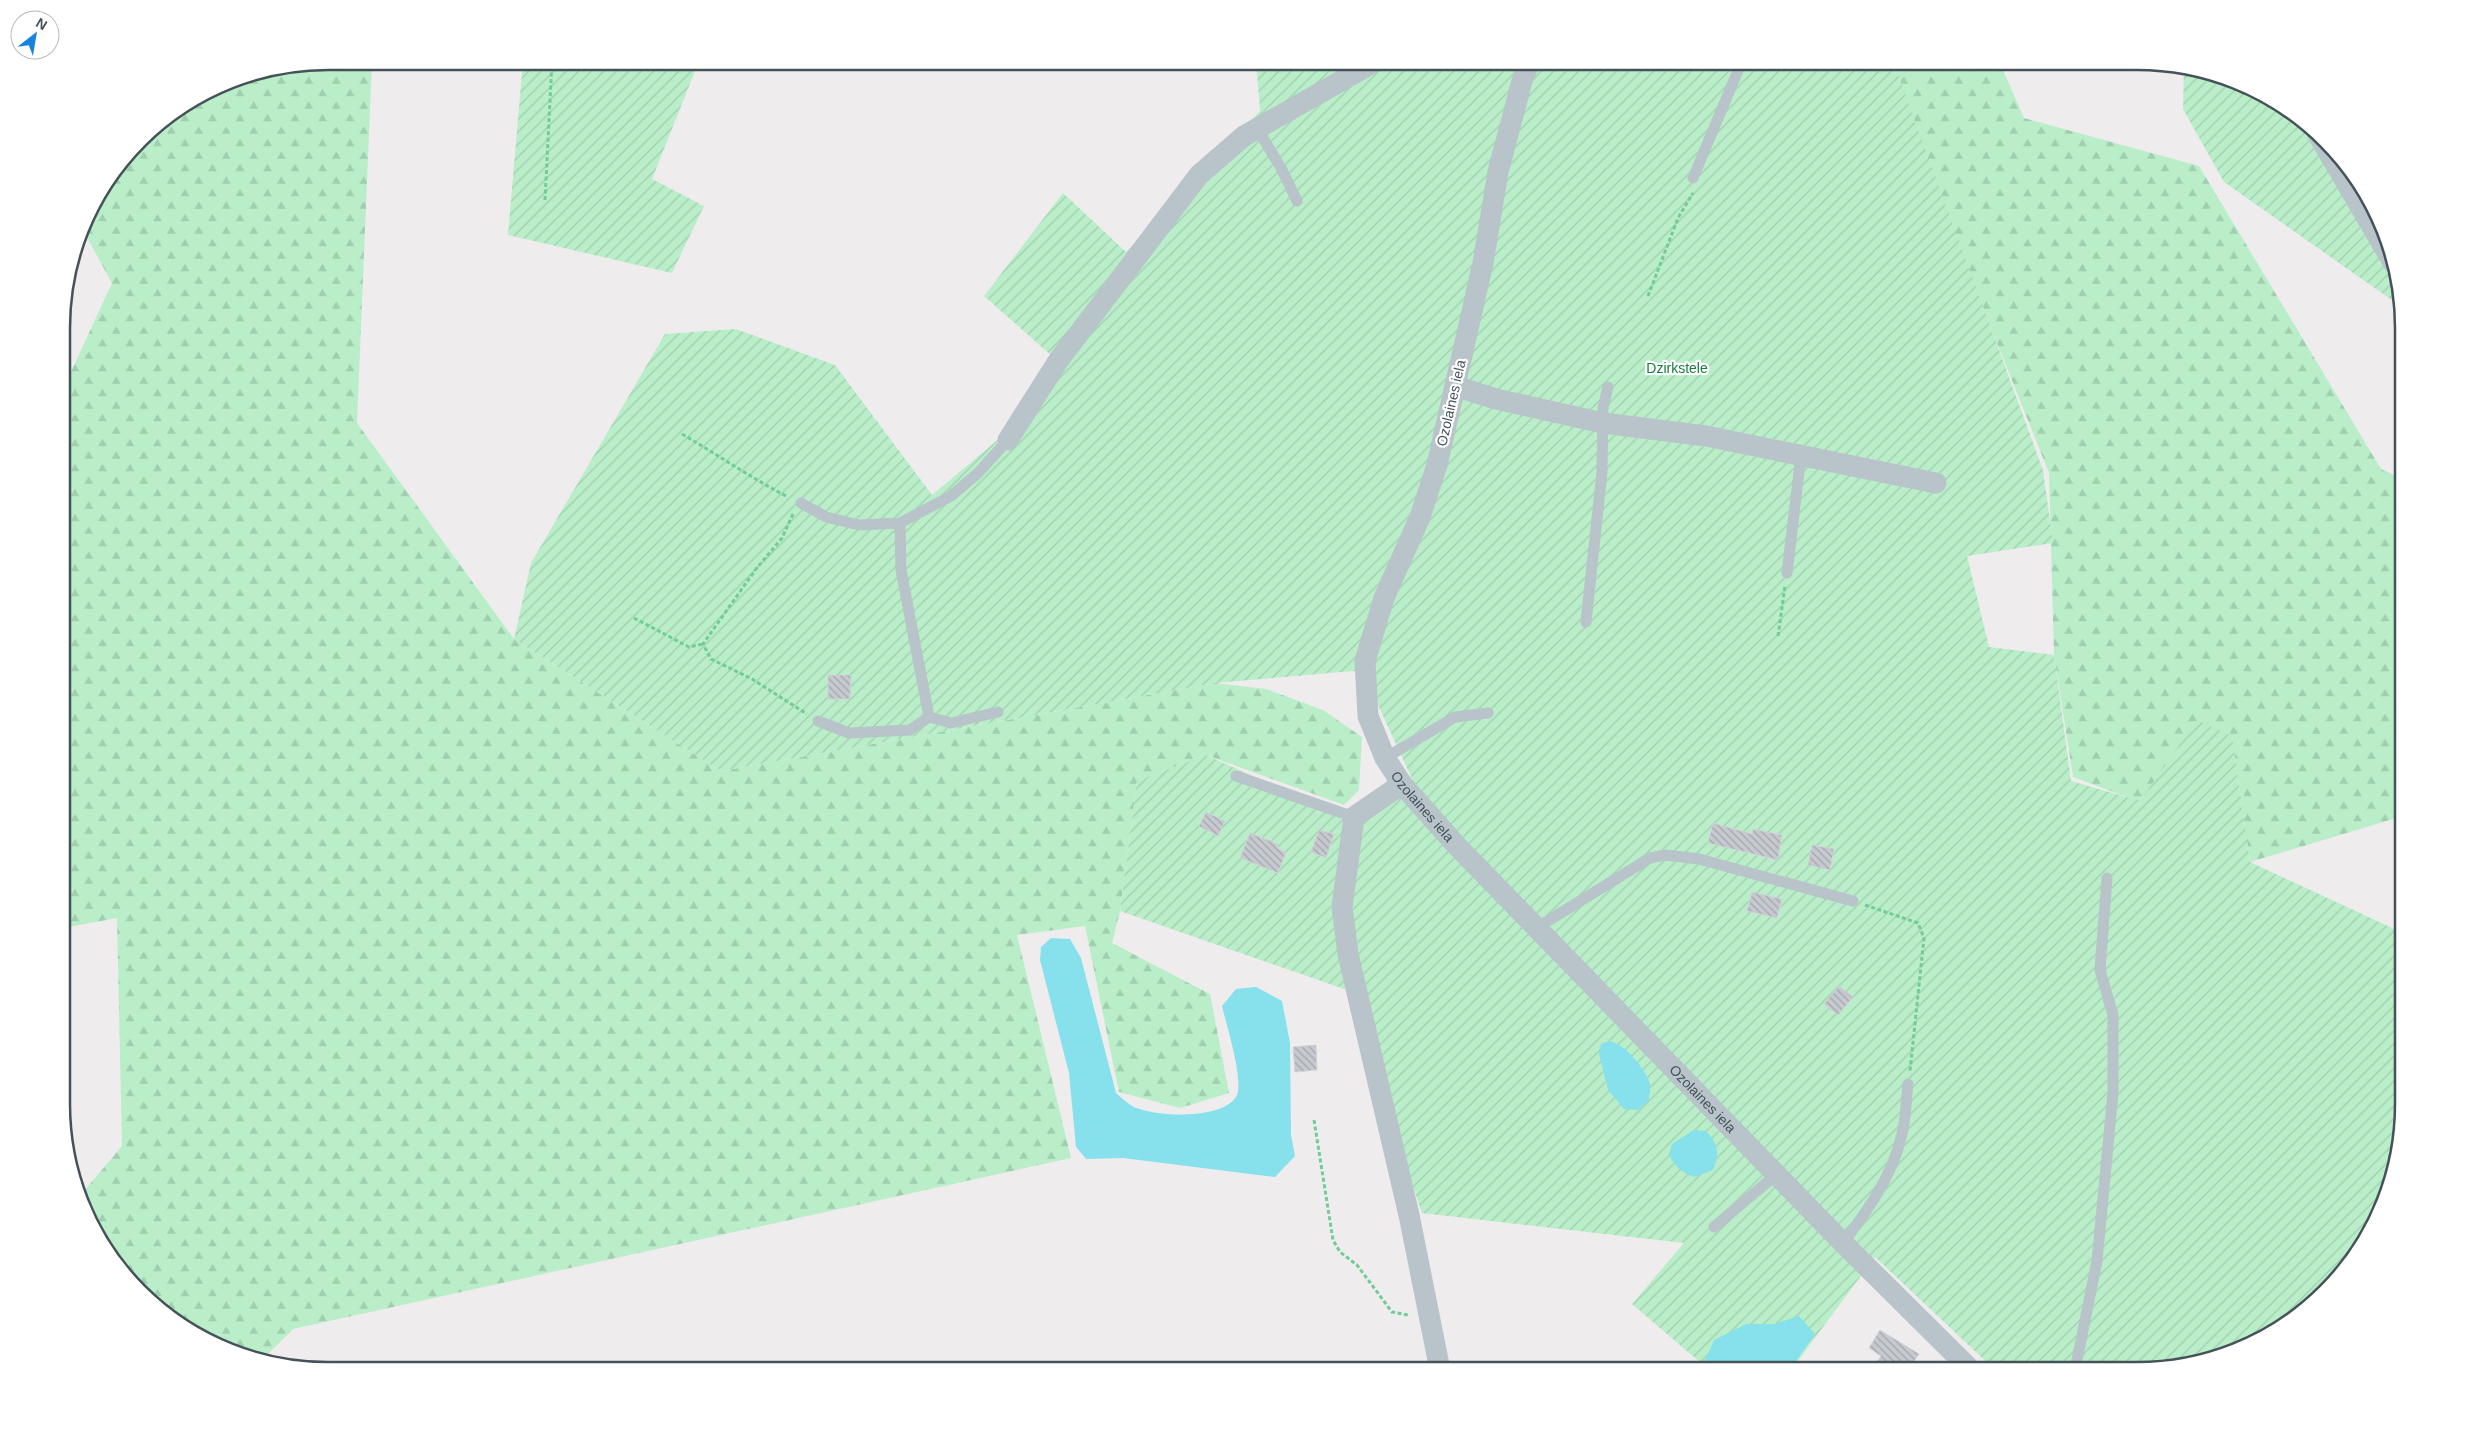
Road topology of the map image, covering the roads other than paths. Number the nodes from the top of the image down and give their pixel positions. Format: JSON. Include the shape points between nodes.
{"nodes":[{"id":1,"x":1360,"y":70,"type":"edge"},
{"id":2,"x":1526,"y":70,"type":"edge"},
{"id":3,"x":1738,"y":70,"type":"edge"},
{"id":4,"x":1257,"y":128,"type":"junction"},
{"id":5,"x":2336,"y":164,"type":"edge"},
{"id":6,"x":1693,"y":178,"type":"road end"},
{"id":7,"x":1297,"y":201,"type":"dead end"},
{"id":8,"x":2377,"y":234,"type":"edge"},
{"id":9,"x":1455,"y":386,"type":"junction"},
{"id":10,"x":1608,"y":387,"type":"dead end"},
{"id":11,"x":1603,"y":423,"type":"junction"},
{"id":12,"x":1008,"y":440,"type":"joint"},
{"id":13,"x":1801,"y":455,"type":"junction"},
{"id":14,"x":1936,"y":483,"type":"dead end"},
{"id":15,"x":801,"y":503,"type":"road end"},
{"id":16,"x":900,"y":523,"type":"junction"},
{"id":17,"x":1787,"y":573,"type":"road end"},
{"id":18,"x":1586,"y":622,"type":"dead end"},
{"id":19,"x":998,"y":712,"type":"dead end"},
{"id":20,"x":1488,"y":713,"type":"dead end"},
{"id":21,"x":929,"y":717,"type":"junction"},
{"id":22,"x":818,"y":720,"type":"road end"},
{"id":23,"x":1385,"y":758,"type":"junction"},
{"id":24,"x":1236,"y":776,"type":"dead end"},
{"id":25,"x":1402,"y":784,"type":"junction"},
{"id":26,"x":1354,"y":818,"type":"junction"},
{"id":27,"x":2107,"y":878,"type":"dead end"},
{"id":28,"x":1853,"y":901,"type":"road end"},
{"id":29,"x":1538,"y":927,"type":"junction"},
{"id":30,"x":1908,"y":1084,"type":"road end"},
{"id":31,"x":1777,"y":1174,"type":"junction"},
{"id":32,"x":1714,"y":1227,"type":"dead end"},
{"id":33,"x":1843,"y":1243,"type":"junction"},
{"id":34,"x":1438,"y":1362,"type":"edge"},
{"id":35,"x":1963,"y":1362,"type":"edge"},
{"id":36,"x":2077,"y":1362,"type":"edge"}],
"edges":[{"from":1,"to":4,"type":"street"},
{"from":2,"to":9,"type":"street","name":"Ozolaines iela","via":[[1498,172],[1483,263]]},
{"from":3,"to":6,"type":"lane"},
{"from":4,"to":7,"type":"lane","via":[[1282,168]]},
{"from":4,"to":12,"type":"street","via":[[1199,175],[1058,360]]},
{"from":5,"to":8,"type":"street"},
{"from":9,"to":11,"type":"street","via":[[1496,399]]},
{"from":9,"to":23,"type":"street","name":"Ozolaines iela","via":[[1438,465],[1420,517],[1384,598],[1365,661],[1368,716]]},
{"from":10,"to":11,"type":"lane"},
{"from":11,"to":13,"type":"street","via":[[1706,436]]},
{"from":11,"to":18,"type":"lane","via":[[1602,472]]},
{"from":12,"to":16,"type":"lane","via":[[978,473],[951,496]]},
{"from":13,"to":14,"type":"street"},
{"from":13,"to":17,"type":"lane"},
{"from":15,"to":16,"type":"lane","via":[[826,517],[859,525]]},
{"from":16,"to":21,"type":"lane","via":[[901,570]]},
{"from":19,"to":21,"type":"lane","via":[[951,723]]},
{"from":20,"to":23,"type":"lane","via":[[1455,717]]},
{"from":21,"to":22,"type":"lane","via":[[910,730],[849,733]]},
{"from":23,"to":25,"type":"street","name":"Ozolaines iela"},
{"from":24,"to":26,"type":"lane"},
{"from":25,"to":26,"type":"street"},
{"from":25,"to":29,"type":"street","name":"Ozolaines iela","via":[[1456,845]]},
{"from":26,"to":34,"type":"street","via":[[1342,907],[1348,954]]},
{"from":27,"to":36,"type":"lane","via":[[2100,970],[2113,1015],[2113,1093],[2096,1261]]},
{"from":28,"to":29,"type":"lane","via":[[1699,859],[1666,855],[1650,858]]},
{"from":29,"to":31,"type":"street","name":"Ozolaines iela"},
{"from":30,"to":33,"type":"lane","via":[[1902,1135],[1888,1173],[1869,1210]]},
{"from":31,"to":32,"type":"lane"},
{"from":31,"to":33,"type":"street","name":"Ozolaines iela"},
{"from":33,"to":35,"type":"street","name":"Ozolaines iela"}]}
